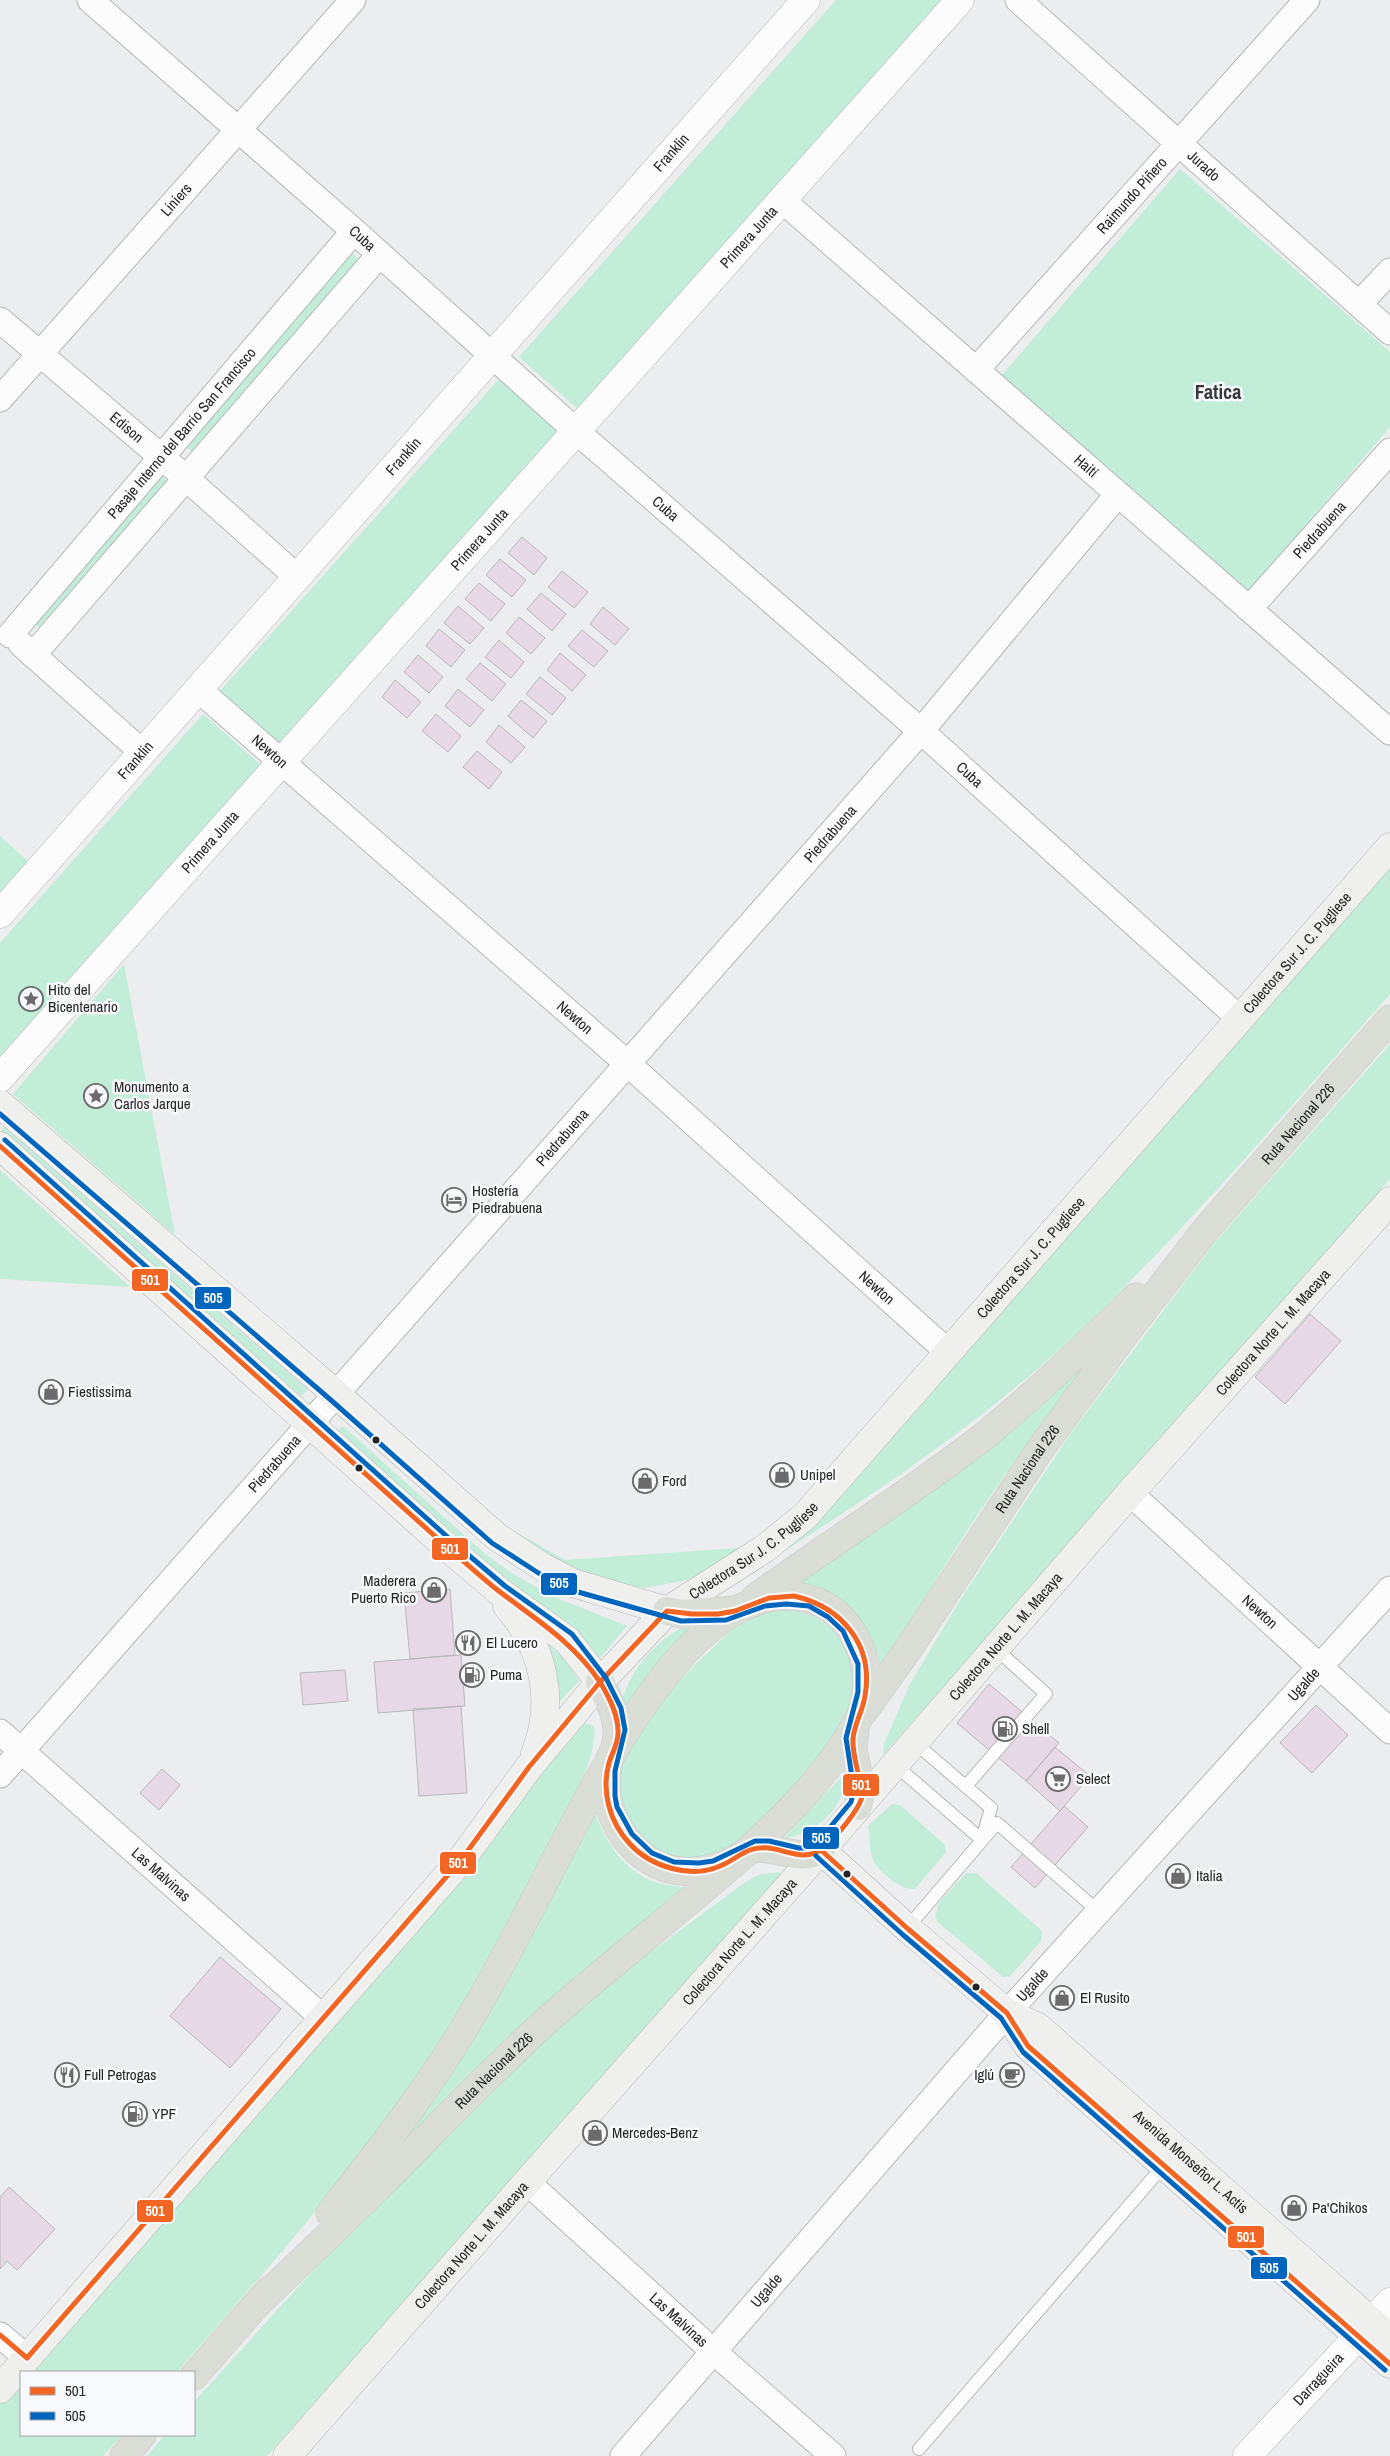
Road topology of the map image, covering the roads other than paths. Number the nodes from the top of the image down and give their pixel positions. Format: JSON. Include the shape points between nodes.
{"nodes":[{"id":1,"x":90,"y":0,"type":"edge"},
{"id":2,"x":353,"y":0,"type":"edge"},
{"id":3,"x":960,"y":0,"type":"edge"},
{"id":4,"x":1018,"y":0,"type":"edge"},
{"id":5,"x":1307,"y":0,"type":"edge"},
{"id":6,"x":798,"y":3,"type":"edge"},
{"id":7,"x":238,"y":130,"type":"junction"},
{"id":8,"x":1179,"y":143,"type":"junction"},
{"id":9,"x":782,"y":200,"type":"junction"},
{"id":10,"x":354,"y":231,"type":"junction"},
{"id":11,"x":380,"y":254,"type":"junction"},
{"id":12,"x":1390,"y":271,"type":"edge"},
{"id":13,"x":1359,"y":304,"type":"junction"},
{"id":14,"x":0,"y":320,"type":"edge"},
{"id":15,"x":1390,"y":332,"type":"edge"},
{"id":16,"x":39,"y":354,"type":"junction"},
{"id":17,"x":493,"y":355,"type":"junction"},
{"id":18,"x":976,"y":370,"type":"junction"},
{"id":19,"x":0,"y":399,"type":"edge"},
{"id":20,"x":576,"y":432,"type":"junction"},
{"id":21,"x":1390,"y":451,"type":"edge"},
{"id":22,"x":160,"y":457,"type":"junction"},
{"id":23,"x":185,"y":477,"type":"junction"},
{"id":24,"x":1118,"y":494,"type":"junction"},
{"id":25,"x":297,"y":577,"type":"junction"},
{"id":26,"x":1249,"y":609,"type":"junction"},
{"id":27,"x":5,"y":631,"type":"edge"},
{"id":28,"x":33,"y":655,"type":"junction"},
{"id":29,"x":198,"y":690,"type":"junction"},
{"id":30,"x":921,"y":731,"type":"junction"},
{"id":31,"x":1390,"y":732,"type":"edge"},
{"id":32,"x":142,"y":752,"type":"junction"},
{"id":33,"x":280,"y":763,"type":"junction"},
{"id":34,"x":1390,"y":847,"type":"edge"},
{"id":35,"x":0,"y":914,"type":"edge"},
{"id":36,"x":1239,"y":1018,"type":"junction"},
{"id":37,"x":1390,"y":1019,"type":"edge"},
{"id":38,"x":628,"y":1064,"type":"junction"},
{"id":39,"x":0,"y":1078,"type":"edge"},
{"id":40,"x":0,"y":1104,"type":"edge"},
{"id":41,"x":0,"y":1146,"type":"edge"},
{"id":42,"x":1390,"y":1201,"type":"edge"},
{"id":43,"x":1207,"y":1228,"type":"junction"},
{"id":44,"x":948,"y":1352,"type":"junction"},
{"id":45,"x":337,"y":1395,"type":"junction"},
{"id":46,"x":309,"y":1425,"type":"junction"},
{"id":47,"x":1130,"y":1493,"type":"junction"},
{"id":48,"x":476,"y":1572,"type":"junction"},
{"id":49,"x":1390,"y":1589,"type":"edge"},
{"id":50,"x":740,"y":1608,"type":"junction"},
{"id":51,"x":667,"y":1611,"type":"junction"},
{"id":52,"x":995,"y":1648,"type":"junction"},
{"id":53,"x":1321,"y":1668,"type":"junction"},
{"id":54,"x":600,"y":1682,"type":"junction"},
{"id":55,"x":857,"y":1721,"type":"junction"},
{"id":56,"x":1390,"y":1731,"type":"edge"},
{"id":57,"x":0,"y":1732,"type":"edge"},
{"id":58,"x":914,"y":1742,"type":"junction"},
{"id":59,"x":22,"y":1750,"type":"junction"},
{"id":60,"x":612,"y":1754,"type":"junction"},
{"id":61,"x":894,"y":1764,"type":"junction"},
{"id":62,"x":530,"y":1767,"type":"junction"},
{"id":63,"x":0,"y":1775,"type":"edge"},
{"id":64,"x":966,"y":1786,"type":"junction"},
{"id":65,"x":858,"y":1806,"type":"junction"},
{"id":66,"x":982,"y":1840,"type":"junction"},
{"id":67,"x":821,"y":1850,"type":"junction"},
{"id":68,"x":747,"y":1852,"type":"junction"},
{"id":69,"x":1099,"y":1912,"type":"junction"},
{"id":70,"x":907,"y":1928,"type":"junction"},
{"id":71,"x":1008,"y":2013,"type":"junction"},
{"id":72,"x":322,"y":2018,"type":"junction"},
{"id":73,"x":1164,"y":2165,"type":"junction"},
{"id":74,"x":526,"y":2182,"type":"junction"},
{"id":75,"x":1390,"y":2302,"type":"edge"},
{"id":76,"x":258,"y":2303,"type":"junction"},
{"id":77,"x":1373,"y":2332,"type":"edge"},
{"id":78,"x":0,"y":2334,"type":"edge"},
{"id":79,"x":714,"y":2352,"type":"junction"},
{"id":80,"x":27,"y":2358,"type":"junction"},
{"id":81,"x":1390,"y":2364,"type":"edge"},
{"id":82,"x":195,"y":2375,"type":"edge"},
{"id":83,"x":0,"y":2389,"type":"edge"},
{"id":84,"x":141,"y":2436,"type":"edge"},
{"id":85,"x":919,"y":2449,"type":"dead end"},
{"id":86,"x":124,"y":2456,"type":"edge"},
{"id":87,"x":288,"y":2456,"type":"edge"},
{"id":88,"x":624,"y":2456,"type":"edge"},
{"id":89,"x":833,"y":2456,"type":"edge"},
{"id":90,"x":1247,"y":2456,"type":"edge"}],
"edges":[{"from":1,"to":7,"type":"street","name":"Cuba"},
{"from":2,"to":7,"type":"street","name":"Liniers"},
{"from":3,"to":9,"type":"street","name":"Primera Junta"},
{"from":4,"to":8,"type":"street","name":"Jurado"},
{"from":5,"to":8,"type":"street","name":"Raimundo Piñero"},
{"from":6,"to":17,"type":"street","name":"Franklin"},
{"from":7,"to":10,"type":"street","name":"Cuba"},
{"from":7,"to":16,"type":"street","name":"Liniers"},
{"from":8,"to":13,"type":"street","name":"Jurado"},
{"from":8,"to":18,"type":"street","name":"Raimundo Piñero"},
{"from":9,"to":18,"type":"street","name":"Haití"},
{"from":9,"to":20,"type":"street","name":"Primera Junta"},
{"from":10,"to":11,"type":"street","name":"Cuba"},
{"from":10,"to":22,"type":"street","name":"Pasaje Interno del Barrio San Francisco"},
{"from":11,"to":17,"type":"street","name":"Cuba"},
{"from":11,"to":23,"type":"street","name":"Pasaje Interno del Barrio San Francisco"},
{"from":12,"to":13,"type":"street"},
{"from":13,"to":15,"type":"street","name":"Jurado"},
{"from":14,"to":16,"type":"street","name":"Edison"},
{"from":16,"to":19,"type":"street","name":"Liniers"},
{"from":16,"to":22,"type":"street","name":"Edison"},
{"from":17,"to":20,"type":"street","name":"Cuba"},
{"from":17,"to":25,"type":"street","name":"Franklin"},
{"from":18,"to":24,"type":"street","name":"Haití"},
{"from":20,"to":30,"type":"street","name":"Cuba"},
{"from":20,"to":33,"type":"street","name":"Primera Junta"},
{"from":21,"to":26,"type":"street","name":"Piedrabuena"},
{"from":22,"to":23,"type":"street","name":"Edison"},
{"from":22,"to":27,"type":"street","name":"Pasaje Interno del Barrio San Francisco"},
{"from":23,"to":25,"type":"street","name":"Edison"},
{"from":23,"to":28,"type":"street","name":"Pasaje Interno del Barrio San Francisco"},
{"from":24,"to":26,"type":"street","name":"Haití"},
{"from":24,"to":30,"type":"street","name":"Piedrabuena"},
{"from":25,"to":29,"type":"street","name":"Franklin"},
{"from":26,"to":31,"type":"street","name":"Haití"},
{"from":27,"to":28,"type":"street"},
{"from":28,"to":32,"type":"street"},
{"from":29,"to":32,"type":"street","name":"Franklin"},
{"from":29,"to":33,"type":"street","name":"Newton"},
{"from":30,"to":36,"type":"street","name":"Cuba"},
{"from":30,"to":38,"type":"street","name":"Piedrabuena"},
{"from":32,"to":35,"type":"street","name":"Franklin"},
{"from":33,"to":38,"type":"street","name":"Newton"},
{"from":33,"to":39,"type":"street","name":"Primera Junta"},
{"from":34,"to":36,"type":"main road","name":"Colectora Sur J. C. Pugliese"},
{"from":36,"to":44,"type":"main road","name":"Colectora Sur J. C. Pugliese"},
{"from":37,"to":43,"type":"highway","name":"Ruta Nacional 226"},
{"from":38,"to":44,"type":"street","name":"Newton"},
{"from":38,"to":45,"type":"street","name":"Piedrabuena"},
{"from":40,"to":45,"type":"main road"},
{"from":41,"to":46,"type":"main road"},
{"from":42,"to":47,"type":"main road","name":"Colectora Norte L. M. Macaya"},
{"from":43,"to":50,"type":"highway","name":"Ruta Nacional 226","via":[[1072,1360],[988,1432],[908,1492]]},
{"from":43,"to":55,"type":"highway","name":"Ruta Nacional 226","via":[[1041,1448]]},
{"from":44,"to":51,"type":"main road","name":"Colectora Sur J. C. Pugliese","via":[[805,1516],[756,1555]]},
{"from":45,"to":46,"type":"street","name":"Piedrabuena"},
{"from":45,"to":51,"type":"main road","via":[[497,1537],[521,1554],[573,1583]]},
{"from":46,"to":48,"type":"main road"},
{"from":46,"to":59,"type":"street","name":"Piedrabuena"},
{"from":47,"to":52,"type":"main road","name":"Colectora Norte L. M. Macaya"},
{"from":47,"to":53,"type":"street","name":"Newton"},
{"from":48,"to":54,"type":"main road","via":[[567,1640]]},
{"from":48,"to":62,"type":"main road","via":[[526,1630],[540,1659],[546,1696],[544,1731]]},
{"from":49,"to":53,"type":"street","name":"Ugalde"},
{"from":50,"to":51,"type":"highway","via":[[692,1614]]},
{"from":50,"to":55,"type":"highway","name":"Ruta Nacional 226","via":[[773,1597],[800,1597],[822,1604],[842,1619],[856,1638],[865,1664],[866,1693]]},
{"from":50,"to":60,"type":"highway","name":"Ruta Nacional 226","via":[[704,1636],[669,1672]]},
{"from":51,"to":54,"type":"main road","name":"Colectora Sur J. C. Pugliese"},
{"from":52,"to":58,"type":"main road","name":"Colectora Norte L. M. Macaya"},
{"from":52,"to":64,"type":"lane","via":[[1046,1694]]},
{"from":53,"to":56,"type":"street","name":"Newton"},
{"from":53,"to":69,"type":"street","name":"Ugalde"},
{"from":54,"to":60,"type":"highway","via":[[617,1723],[618,1739]]},
{"from":54,"to":62,"type":"main road","name":"Colectora Sur J. C. Pugliese"},
{"from":55,"to":65,"type":"highway","via":[[853,1750],[862,1790]]},
{"from":55,"to":68,"type":"highway","name":"Ruta Nacional 226","via":[[836,1755],[801,1799]]},
{"from":57,"to":59,"type":"street","name":"Las Malvinas"},
{"from":58,"to":61,"type":"main road","name":"Colectora Norte L. M. Macaya"},
{"from":58,"to":64,"type":"lane"},
{"from":59,"to":63,"type":"street","name":"Piedrabuena"},
{"from":59,"to":72,"type":"street","name":"Las Malvinas"},
{"from":60,"to":68,"type":"highway","name":"Ruta Nacional 226","via":[[606,1783],[610,1810],[626,1839],[648,1859],[672,1870],[699,1871],[715,1868]]},
{"from":60,"to":76,"type":"highway","name":"Ruta Nacional 226","via":[[535,1903],[448,2054],[370,2164]]},
{"from":61,"to":65,"type":"main road","name":"Colectora Norte L. M. Macaya"},
{"from":61,"to":66,"type":"lane"},
{"from":62,"to":72,"type":"main road","name":"Colectora Sur J. C. Pugliese","via":[[461,1860]]},
{"from":64,"to":66,"type":"lane","via":[[991,1808]]},
{"from":65,"to":67,"type":"main road","name":"Colectora Norte L. M. Macaya"},
{"from":66,"to":69,"type":"lane","via":[[997,1823]]},
{"from":66,"to":70,"type":"lane"},
{"from":67,"to":68,"type":"highway","via":[[810,1856],[768,1848]]},
{"from":67,"to":70,"type":"main road","name":"Avenida Monseñor L. Actis"},
{"from":67,"to":74,"type":"main road","name":"Colectora Norte L. M. Macaya"},
{"from":68,"to":76,"type":"highway","name":"Ruta Nacional 226","via":[[499,2064]]},
{"from":69,"to":71,"type":"street","name":"Ugalde"},
{"from":70,"to":71,"type":"main road","name":"Avenida Monseñor L. Actis"},
{"from":71,"to":73,"type":"main road","name":"Avenida Monseñor L. Actis","via":[[1028,2046]]},
{"from":71,"to":77,"type":"main road","name":"Avenida Monseñor L. Actis","via":[[1038,2027]]},
{"from":71,"to":79,"type":"street","name":"Ugalde"},
{"from":72,"to":80,"type":"main road","name":"Colectora Sur J. C. Pugliese"},
{"from":73,"to":77,"type":"main road","name":"Avenida Monseñor L. Actis"},
{"from":73,"to":85,"type":"lane"},
{"from":74,"to":79,"type":"street","name":"Las Malvinas"},
{"from":74,"to":87,"type":"main road","name":"Colectora Norte L. M. Macaya"},
{"from":75,"to":77,"type":"street","name":"Darragueira"},
{"from":76,"to":82,"type":"highway","name":"Ruta Nacional 226"},
{"from":77,"to":81,"type":"main road","name":"Avenida Monseñor L. Actis"},
{"from":77,"to":90,"type":"street","name":"Darragueira"},
{"from":78,"to":80,"type":"street"},
{"from":79,"to":88,"type":"street","name":"Ugalde"},
{"from":79,"to":89,"type":"street","name":"Las Malvinas"},
{"from":80,"to":83,"type":"main road","name":"Colectora Sur J. C. Pugliese"},
{"from":84,"to":86,"type":"highway"}]}
